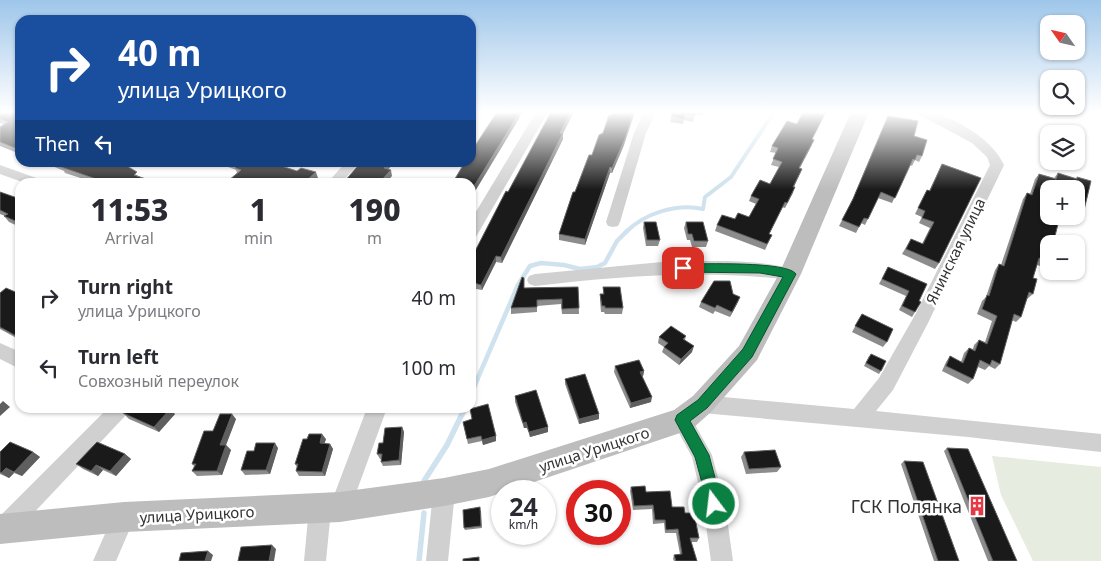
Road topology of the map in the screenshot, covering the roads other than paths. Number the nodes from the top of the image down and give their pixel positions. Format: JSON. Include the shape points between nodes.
{"nodes":[{"id":1,"x":527,"y":138,"type":"edge"},
{"id":2,"x":638,"y":138,"type":"edge"},
{"id":3,"x":849,"y":138,"type":"edge"},
{"id":4,"x":974,"y":138,"type":"edge"},
{"id":5,"x":346,"y":167,"type":"edge"},
{"id":6,"x":0,"y":169,"type":"edge"},
{"id":7,"x":24,"y":178,"type":"edge"},
{"id":8,"x":338,"y":178,"type":"edge"},
{"id":9,"x":613,"y":222,"type":"dead end"},
{"id":10,"x":476,"y":224,"type":"edge"},
{"id":11,"x":790,"y":274,"type":"junction"},
{"id":12,"x":535,"y":280,"type":"dead end"},
{"id":13,"x":0,"y":350,"type":"edge"},
{"id":14,"x":15,"y":358,"type":"edge"},
{"id":15,"x":692,"y":412,"type":"junction"},
{"id":16,"x":108,"y":413,"type":"edge"},
{"id":17,"x":375,"y":413,"type":"edge"},
{"id":18,"x":858,"y":418,"type":"junction"},
{"id":19,"x":1101,"y":443,"type":"edge"},
{"id":20,"x":444,"y":492,"type":"junction"},
{"id":21,"x":330,"y":507,"type":"junction"},
{"id":22,"x":124,"y":517,"type":"junction"},
{"id":23,"x":1,"y":529,"type":"edge"},
{"id":24,"x":104,"y":561,"type":"edge"},
{"id":25,"x":315,"y":561,"type":"edge"},
{"id":26,"x":437,"y":561,"type":"edge"},
{"id":27,"x":722,"y":561,"type":"edge"}],
"edges":[{"from":1,"to":10,"type":"street"},
{"from":2,"to":9,"type":"street"},
{"from":3,"to":11,"type":"main road","name":"улица Урицкого"},
{"from":4,"to":18,"type":"street","name":"Янинская улица","via":[[996,157],[998,165],[886,384]]},
{"from":5,"to":8,"type":"street"},
{"from":6,"to":7,"type":"street"},
{"from":11,"to":12,"type":"street","via":[[760,269],[640,269]]},
{"from":11,"to":15,"type":"main road","name":"улица Урицкого","via":[[748,353]]},
{"from":13,"to":14,"type":"street"},
{"from":15,"to":18,"type":"street"},
{"from":15,"to":20,"type":"main road","name":"улица Урицкого","via":[[489,483]]},
{"from":15,"to":27,"type":"street","via":[[714,504]]},
{"from":16,"to":23,"type":"street"},
{"from":17,"to":21,"type":"street"},
{"from":18,"to":19,"type":"street"},
{"from":20,"to":21,"type":"main road","name":"улица Урицкого"},
{"from":20,"to":26,"type":"street"},
{"from":21,"to":22,"type":"main road","name":"улица Урицкого"},
{"from":21,"to":25,"type":"street"},
{"from":22,"to":23,"type":"main road","name":"улица Урицкого"},
{"from":22,"to":24,"type":"street"}]}
